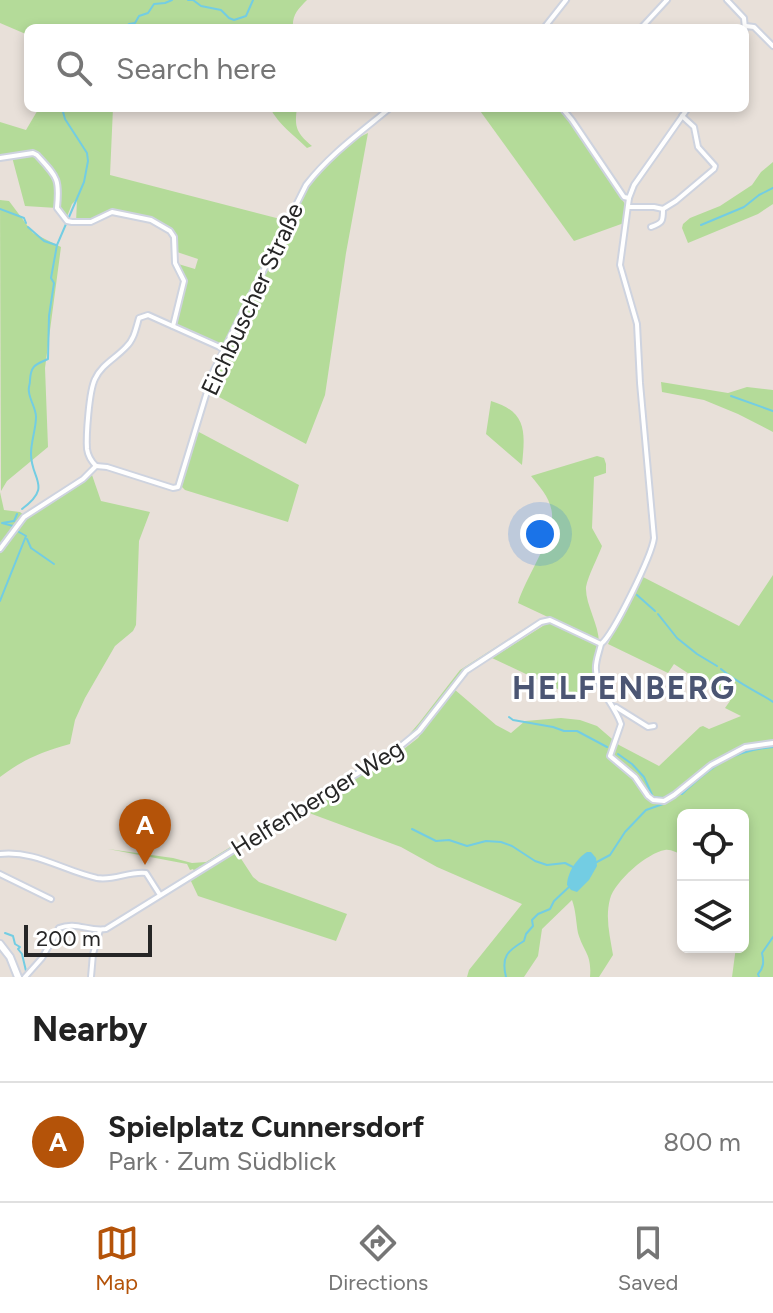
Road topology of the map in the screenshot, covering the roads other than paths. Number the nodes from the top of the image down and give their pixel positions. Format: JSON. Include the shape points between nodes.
{"nodes":[{"id":1,"x":566,"y":0,"type":"edge"},
{"id":2,"x":667,"y":0,"type":"edge"},
{"id":3,"x":727,"y":0,"type":"edge"},
{"id":4,"x":547,"y":24,"type":"edge"},
{"id":5,"x":645,"y":24,"type":"edge"},
{"id":6,"x":745,"y":24,"type":"edge"},
{"id":7,"x":749,"y":28,"type":"edge"},
{"id":8,"x":773,"y":46,"type":"edge"},
{"id":9,"x":385,"y":112,"type":"edge"},
{"id":10,"x":565,"y":112,"type":"edge"},
{"id":11,"x":685,"y":112,"type":"edge"},
{"id":12,"x":682,"y":116,"type":"junction"},
{"id":13,"x":0,"y":158,"type":"edge"},
{"id":14,"x":629,"y":198,"type":"junction"},
{"id":15,"x":629,"y":207,"type":"junction"},
{"id":16,"x":663,"y":209,"type":"junction"},
{"id":17,"x":651,"y":227,"type":"dead end"},
{"id":18,"x":173,"y":326,"type":"junction"},
{"id":19,"x":224,"y":349,"type":"junction"},
{"id":20,"x":96,"y":466,"type":"junction"},
{"id":21,"x":0,"y":549,"type":"edge"},
{"id":22,"x":601,"y":644,"type":"junction"},
{"id":23,"x":614,"y":706,"type":"junction"},
{"id":24,"x":632,"y":718,"type":"junction"},
{"id":25,"x":621,"y":724,"type":"junction"},
{"id":26,"x":654,"y":726,"type":"dead end"},
{"id":27,"x":773,"y":743,"type":"edge"},
{"id":28,"x":0,"y":854,"type":"edge"},
{"id":29,"x":0,"y":874,"type":"edge"},
{"id":30,"x":160,"y":895,"type":"junction"},
{"id":31,"x":51,"y":899,"type":"dead end"},
{"id":32,"x":100,"y":930,"type":"junction"},
{"id":33,"x":0,"y":944,"type":"edge"},
{"id":34,"x":18,"y":975,"type":"edge"},
{"id":35,"x":26,"y":976,"type":"edge"},
{"id":36,"x":91,"y":977,"type":"edge"}],
"edges":[{"from":1,"to":4,"type":"street"},
{"from":2,"to":5,"type":"street"},
{"from":3,"to":6,"type":"street"},
{"from":7,"to":8,"type":"street"},
{"from":9,"to":19,"type":"street","name":"Eichbuscher Straße","via":[[306,185]]},
{"from":10,"to":14,"type":"street"},
{"from":11,"to":12,"type":"street"},
{"from":12,"to":14,"type":"street"},
{"from":12,"to":16,"type":"street","via":[[715,166]]},
{"from":13,"to":18,"type":"street","via":[[37,155],[57,180],[57,208],[72,222],[91,222],[112,212],[151,220],[170,231],[184,281]]},
{"from":14,"to":15,"type":"street"},
{"from":15,"to":16,"type":"street"},
{"from":15,"to":22,"type":"street","via":[[620,265],[637,324],[654,538],[616,623]]},
{"from":16,"to":17,"type":"street","via":[[661,224]]},
{"from":18,"to":19,"type":"street"},
{"from":18,"to":20,"type":"street","via":[[148,315],[139,318],[132,340],[95,379],[87,450]]},
{"from":19,"to":20,"type":"street","name":"Eichbuscher Straße","via":[[178,487]]},
{"from":20,"to":21,"type":"street","via":[[24,517]]},
{"from":22,"to":23,"type":"street","via":[[596,673]]},
{"from":22,"to":30,"type":"street","name":"Helfenberger Weg","via":[[550,620],[541,622],[466,671],[409,741]]},
{"from":23,"to":24,"type":"street"},
{"from":23,"to":25,"type":"street"},
{"from":24,"to":25,"type":"street"},
{"from":24,"to":26,"type":"street"},
{"from":25,"to":27,"type":"street","via":[[610,756],[648,796],[661,801],[745,747]]},
{"from":28,"to":30,"type":"street","via":[[30,856],[100,879],[146,873]]},
{"from":29,"to":31,"type":"street"},
{"from":30,"to":32,"type":"street","name":"Helfenberger Weg"},
{"from":32,"to":35,"type":"street","via":[[80,925],[59,928]]},
{"from":32,"to":36,"type":"street"},
{"from":33,"to":34,"type":"street"},
{"from":34,"to":35,"type":"street"}]}
